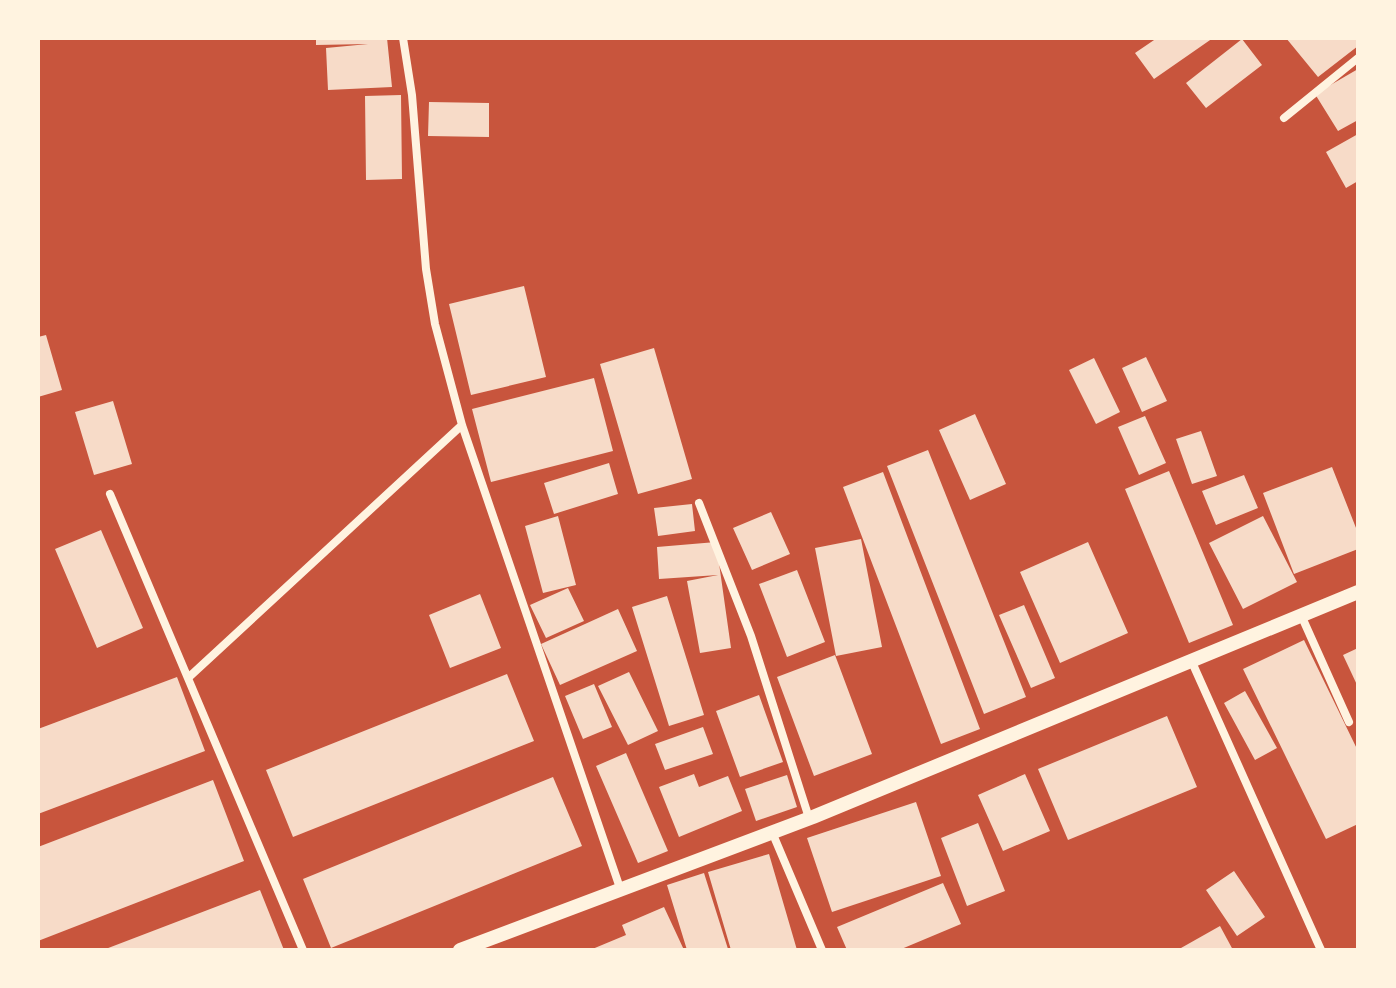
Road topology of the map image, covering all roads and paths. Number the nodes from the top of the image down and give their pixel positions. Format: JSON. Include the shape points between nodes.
{"nodes":[{"id":1,"x":403,"y":38,"type":"edge"},
{"id":2,"x":1358,"y":58,"type":"edge"},
{"id":3,"x":1284,"y":118,"type":"dead end"},
{"id":4,"x":462,"y":425,"type":"junction"},
{"id":5,"x":110,"y":494,"type":"dead end"},
{"id":6,"x":699,"y":503,"type":"dead end"},
{"id":7,"x":1358,"y":592,"type":"edge"},
{"id":8,"x":1301,"y":615,"type":"junction"},
{"id":9,"x":1191,"y":660,"type":"junction"},
{"id":10,"x":188,"y":678,"type":"junction"},
{"id":11,"x":1349,"y":722,"type":"dead end"},
{"id":12,"x":809,"y":818,"type":"junction"},
{"id":13,"x":772,"y":832,"type":"junction"},
{"id":14,"x":620,"y":888,"type":"junction"},
{"id":15,"x":303,"y":950,"type":"edge"},
{"id":16,"x":460,"y":950,"type":"edge"},
{"id":17,"x":822,"y":950,"type":"edge"},
{"id":18,"x":1321,"y":950,"type":"edge"}],
"edges":[{"from":1,"to":4,"type":"street","via":[[426,269]]},
{"from":2,"to":3,"type":"street"},
{"from":4,"to":10,"type":"street"},
{"from":4,"to":14,"type":"street"},
{"from":5,"to":10,"type":"street"},
{"from":6,"to":12,"type":"street","via":[[751,636]]},
{"from":7,"to":8,"type":"street"},
{"from":8,"to":9,"type":"street"},
{"from":8,"to":11,"type":"street"},
{"from":9,"to":12,"type":"street"},
{"from":9,"to":18,"type":"street"},
{"from":10,"to":15,"type":"street"},
{"from":12,"to":13,"type":"street"},
{"from":13,"to":14,"type":"street"},
{"from":13,"to":17,"type":"street"},
{"from":14,"to":16,"type":"street"}]}
